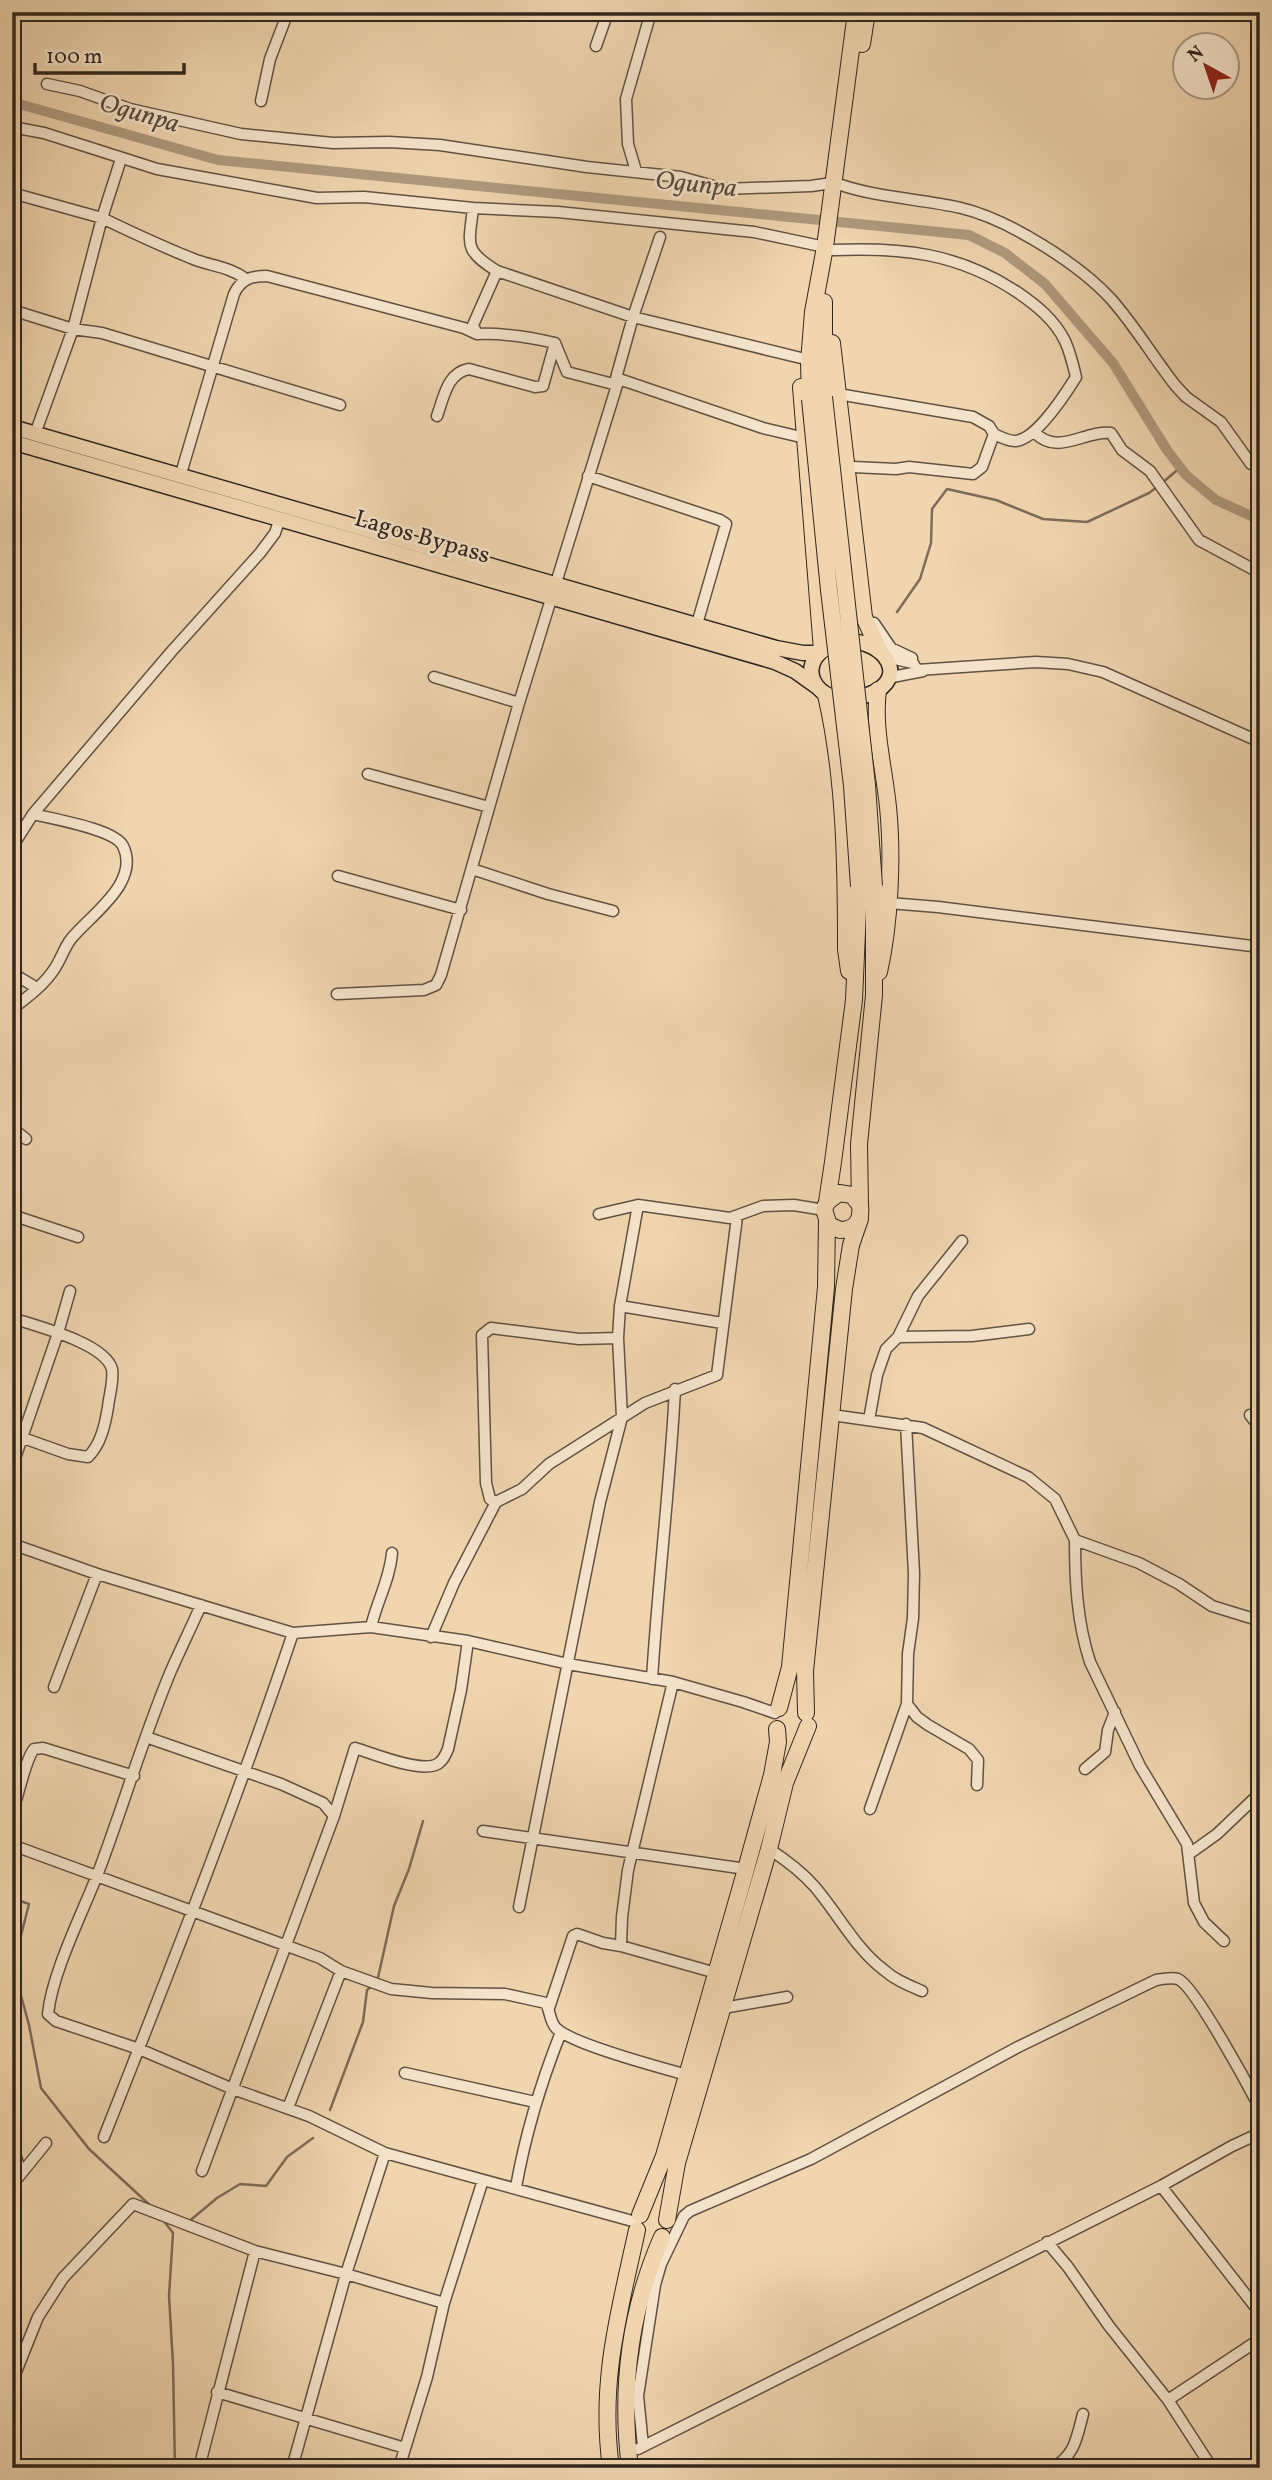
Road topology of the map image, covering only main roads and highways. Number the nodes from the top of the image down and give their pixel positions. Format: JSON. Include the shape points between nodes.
{"nodes":[{"id":1,"x":856,"y":12,"type":"edge"},
{"id":2,"x":867,"y":12,"type":"edge"},
{"id":3,"x":836,"y":188,"type":"junction"},
{"id":4,"x":820,"y":293,"type":"junction"},
{"id":5,"x":829,"y":397,"type":"junction"},
{"id":6,"x":12,"y":427,"type":"edge"},
{"id":7,"x":12,"y":442,"type":"edge"},
{"id":8,"x":821,"y":651,"type":"junction"},
{"id":9,"x":883,"y":653,"type":"junction"},
{"id":10,"x":883,"y":684,"type":"junction"},
{"id":11,"x":821,"y":691,"type":"junction"},
{"id":12,"x":867,"y":886,"type":"junction"},
{"id":13,"x":874,"y":995,"type":"junction"},
{"id":14,"x":854,"y":1000,"type":"junction"},
{"id":15,"x":826,"y":1211,"type":"junction"},
{"id":16,"x":860,"y":1212,"type":"junction"},
{"id":17,"x":777,"y":1717,"type":"junction"},
{"id":18,"x":807,"y":1719,"type":"junction"},
{"id":19,"x":667,"y":2220,"type":"junction"},
{"id":20,"x":638,"y":2222,"type":"junction"},
{"id":21,"x":662,"y":2237,"type":"junction"},
{"id":22,"x":634,"y":2456,"type":"edge"},
{"id":23,"x":611,"y":2468,"type":"edge"}],
"edges":[{"from":1,"to":3,"type":"highway"},
{"from":2,"to":3,"type":"highway"},
{"from":3,"to":4,"type":"highway"},
{"from":4,"to":5,"type":"highway"},
{"from":4,"to":8,"type":"highway","via":[[806,320],[801,358]]},
{"from":5,"to":9,"type":"highway","via":[[864,617]]},
{"from":5,"to":12,"type":"highway","bridge":true,"via":[[867,785]]},
{"from":6,"to":8,"type":"main road","name":"Lagos Bypass","via":[[791,652]]},
{"from":7,"to":11,"type":"main road","name":"Lagos Bypass","via":[[775,662]]},
{"from":8,"to":9,"type":"main road","via":[[854,640]]},
{"from":8,"to":11,"type":"main road","via":[[811,675]]},
{"from":9,"to":10,"type":"main road","via":[[890,667]]},
{"from":10,"to":11,"type":"main road","via":[[855,698]]},
{"from":10,"to":13,"type":"highway","via":[[875,715],[888,809],[889,903]]},
{"from":11,"to":14,"type":"highway","via":[[832,721],[843,804],[846,949]]},
{"from":12,"to":13,"type":"highway"},
{"from":12,"to":14,"type":"highway"},
{"from":13,"to":16,"type":"highway","via":[[859,1144]]},
{"from":14,"to":15,"type":"highway"},
{"from":15,"to":16,"type":"highway","via":[[833,1196],[846,1193],[852,1195]]},
{"from":15,"to":16,"type":"highway","via":[[834,1228],[847,1230],[856,1225]]},
{"from":15,"to":17,"type":"highway","via":[[825,1300],[790,1667]]},
{"from":16,"to":18,"type":"highway","via":[[846,1266],[805,1671]]},
{"from":17,"to":18,"type":"highway","via":[[787,1703],[793,1703],[803,1708]]},
{"from":17,"to":18,"type":"highway","via":[[791,1736],[798,1735]]},
{"from":17,"to":20,"type":"highway","via":[[772,1775],[664,2156]]},
{"from":18,"to":19,"type":"highway","via":[[677,2163]]},
{"from":19,"to":20,"type":"highway","via":[[657,2210],[648,2210]]},
{"from":19,"to":21,"type":"highway"},
{"from":20,"to":21,"type":"highway","via":[[648,2240]]},
{"from":20,"to":23,"type":"highway","via":[[610,2356],[606,2422]]},
{"from":21,"to":22,"type":"highway","via":[[645,2276],[630,2350],[625,2416]]}]}
